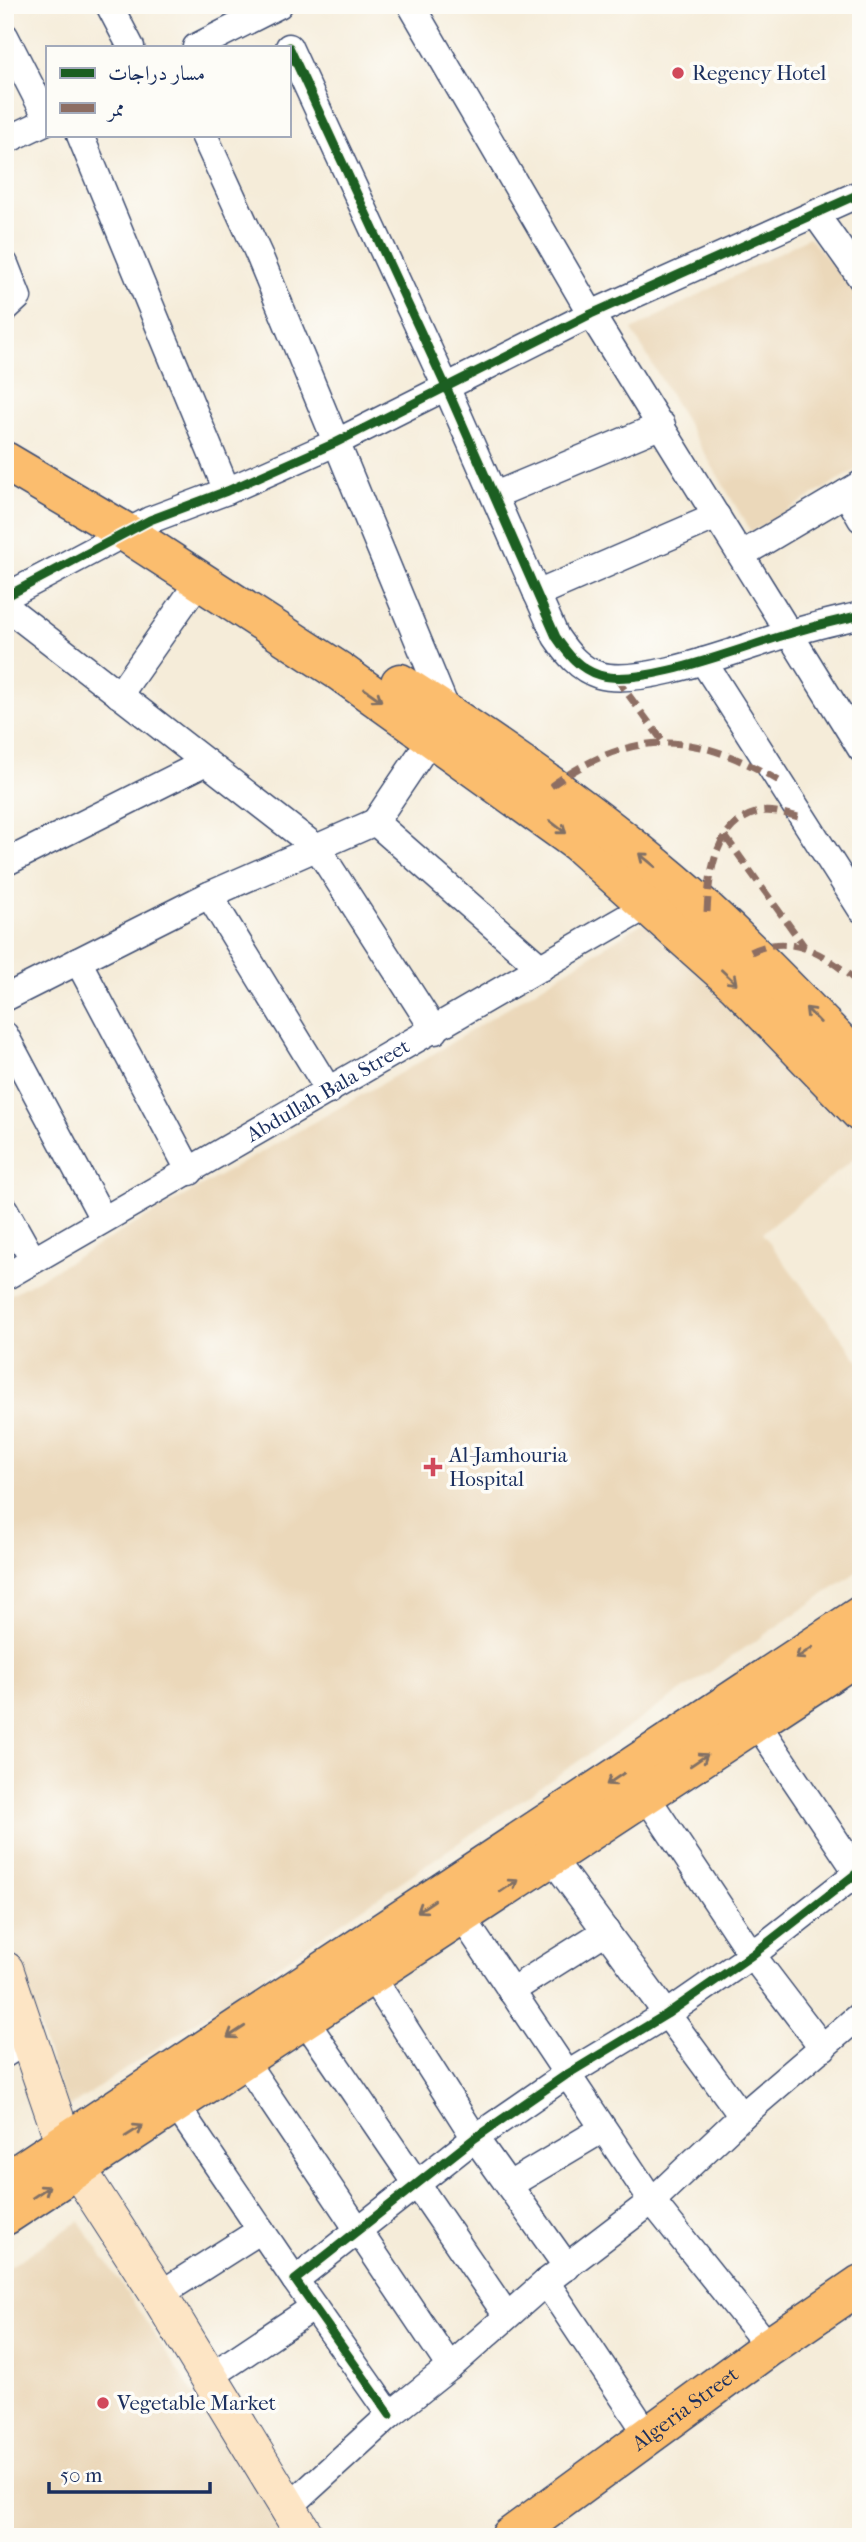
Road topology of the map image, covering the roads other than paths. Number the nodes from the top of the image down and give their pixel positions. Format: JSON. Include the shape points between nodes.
{"nodes":[{"id":1,"x":109,"y":5,"type":"edge"},
{"id":2,"x":411,"y":5,"type":"edge"},
{"id":3,"x":275,"y":7,"type":"edge"},
{"id":4,"x":5,"y":36,"type":"edge"},
{"id":5,"x":130,"y":46,"type":"edge"},
{"id":6,"x":197,"y":46,"type":"edge"},
{"id":7,"x":289,"y":46,"type":"edge"},
{"id":8,"x":290,"y":49,"type":"edge"},
{"id":9,"x":46,"y":118,"type":"edge"},
{"id":10,"x":46,"y":120,"type":"edge"},
{"id":11,"x":80,"y":136,"type":"edge"},
{"id":12,"x":204,"y":136,"type":"edge"},
{"id":13,"x":5,"y":141,"type":"edge"},
{"id":14,"x":861,"y":193,"type":"edge"},
{"id":15,"x":816,"y":215,"type":"junction"},
{"id":16,"x":5,"y":264,"type":"edge"},
{"id":17,"x":861,"y":278,"type":"edge"},
{"id":18,"x":5,"y":309,"type":"edge"},
{"id":19,"x":591,"y":314,"type":"junction"},
{"id":20,"x":447,"y":389,"type":"junction"},
{"id":21,"x":662,"y":425,"type":"junction"},
{"id":22,"x":5,"y":435,"type":"edge"},
{"id":23,"x":335,"y":443,"type":"junction"},
{"id":24,"x":5,"y":461,"type":"edge"},
{"id":25,"x":854,"y":489,"type":"edge"},
{"id":26,"x":227,"y":491,"type":"junction"},
{"id":27,"x":495,"y":495,"type":"junction"},
{"id":28,"x":718,"y":516,"type":"junction"},
{"id":29,"x":861,"y":519,"type":"edge"},
{"id":30,"x":137,"y":526,"type":"junction"},
{"id":31,"x":741,"y":555,"type":"junction"},
{"id":32,"x":199,"y":581,"type":"junction"},
{"id":33,"x":537,"y":594,"type":"junction"},
{"id":34,"x":5,"y":597,"type":"edge"},
{"id":35,"x":5,"y":606,"type":"edge"},
{"id":36,"x":861,"y":615,"type":"edge"},
{"id":37,"x":790,"y":633,"type":"junction"},
{"id":38,"x":703,"y":661,"type":"junction"},
{"id":39,"x":119,"y":695,"type":"junction"},
{"id":40,"x":440,"y":724,"type":"junction"},
{"id":41,"x":861,"y":749,"type":"edge"},
{"id":42,"x":206,"y":762,"type":"junction"},
{"id":43,"x":375,"y":822,"type":"junction"},
{"id":44,"x":318,"y":849,"type":"junction"},
{"id":45,"x":5,"y":863,"type":"edge"},
{"id":46,"x":209,"y":895,"type":"junction"},
{"id":47,"x":650,"y":904,"type":"junction"},
{"id":48,"x":861,"y":909,"type":"edge"},
{"id":49,"x":78,"y":961,"type":"junction"},
{"id":50,"x":541,"y":968,"type":"junction"},
{"id":51,"x":5,"y":998,"type":"edge"},
{"id":52,"x":435,"y":1031,"type":"junction"},
{"id":53,"x":5,"y":1035,"type":"edge"},
{"id":54,"x":861,"y":1064,"type":"edge"},
{"id":55,"x":329,"y":1091,"type":"junction"},
{"id":56,"x":861,"y":1113,"type":"edge"},
{"id":57,"x":190,"y":1172,"type":"junction"},
{"id":58,"x":5,"y":1210,"type":"edge"},
{"id":59,"x":103,"y":1219,"type":"junction"},
{"id":60,"x":33,"y":1259,"type":"junction"},
{"id":61,"x":5,"y":1277,"type":"edge"},
{"id":62,"x":861,"y":1615,"type":"edge"},
{"id":63,"x":861,"y":1653,"type":"edge"},
{"id":64,"x":751,"y":1707,"type":"junction"},
{"id":65,"x":646,"y":1796,"type":"junction"},
{"id":66,"x":551,"y":1857,"type":"junction"},
{"id":67,"x":859,"y":1875,"type":"edge"},
{"id":68,"x":462,"y":1917,"type":"junction"},
{"id":69,"x":606,"y":1931,"type":"junction"},
{"id":70,"x":752,"y":1955,"type":"junction"},
{"id":71,"x":5,"y":1970,"type":"edge"},
{"id":72,"x":371,"y":1975,"type":"junction"},
{"id":73,"x":511,"y":1991,"type":"junction"},
{"id":74,"x":667,"y":2014,"type":"junction"},
{"id":75,"x":861,"y":2014,"type":"edge"},
{"id":76,"x":305,"y":2020,"type":"junction"},
{"id":77,"x":17,"y":2047,"type":"edge"},
{"id":78,"x":823,"y":2048,"type":"junction"},
{"id":79,"x":244,"y":2060,"type":"junction"},
{"id":80,"x":566,"y":2075,"type":"junction"},
{"id":81,"x":176,"y":2105,"type":"junction"},
{"id":82,"x":742,"y":2116,"type":"junction"},
{"id":83,"x":603,"y":2129,"type":"junction"},
{"id":84,"x":475,"y":2138,"type":"junction"},
{"id":85,"x":71,"y":2155,"type":"junction"},
{"id":86,"x":5,"y":2182,"type":"edge"},
{"id":87,"x":417,"y":2183,"type":"junction"},
{"id":88,"x":509,"y":2185,"type":"junction"},
{"id":89,"x":652,"y":2201,"type":"junction"},
{"id":90,"x":5,"y":2216,"type":"edge"},
{"id":91,"x":261,"y":2230,"type":"junction"},
{"id":92,"x":357,"y":2231,"type":"junction"},
{"id":93,"x":556,"y":2274,"type":"junction"},
{"id":94,"x":295,"y":2280,"type":"junction"},
{"id":95,"x":861,"y":2284,"type":"edge"},
{"id":96,"x":159,"y":2295,"type":"junction"},
{"id":97,"x":314,"y":2307,"type":"junction"},
{"id":98,"x":507,"y":2316,"type":"junction"},
{"id":99,"x":769,"y":2347,"type":"junction"},
{"id":100,"x":450,"y":2367,"type":"junction"},
{"id":101,"x":208,"y":2378,"type":"junction"},
{"id":102,"x":390,"y":2415,"type":"junction"},
{"id":103,"x":648,"y":2435,"type":"junction"},
{"id":104,"x":297,"y":2523,"type":"edge"},
{"id":105,"x":510,"y":2537,"type":"edge"}],
"edges":[{"from":1,"to":5,"type":"street"},
{"from":2,"to":19,"type":"street"},
{"from":3,"to":6,"type":"street"},
{"from":3,"to":7,"type":"street"},
{"from":4,"to":9,"type":"street"},
{"from":8,"to":20,"type":"street"},
{"from":10,"to":13,"type":"street"},
{"from":11,"to":26,"type":"street"},
{"from":12,"to":23,"type":"street","via":[[259,255]]},
{"from":14,"to":15,"type":"street"},
{"from":15,"to":17,"type":"street"},
{"from":15,"to":19,"type":"street"},
{"from":16,"to":18,"type":"street","via":[[18,297]]},
{"from":19,"to":20,"type":"street"},
{"from":19,"to":21,"type":"street"},
{"from":20,"to":23,"type":"street"},
{"from":20,"to":27,"type":"street"},
{"from":21,"to":27,"type":"street"},
{"from":21,"to":28,"type":"street"},
{"from":22,"to":30,"type":"main road"},
{"from":23,"to":26,"type":"street"},
{"from":23,"to":40,"type":"street"},
{"from":24,"to":30,"type":"main road"},
{"from":25,"to":29,"type":"street"},
{"from":25,"to":31,"type":"street"},
{"from":26,"to":30,"type":"street"},
{"from":27,"to":33,"type":"street"},
{"from":28,"to":31,"type":"street"},
{"from":28,"to":33,"type":"street"},
{"from":30,"to":32,"type":"main road"},
{"from":30,"to":34,"type":"street"},
{"from":30,"to":40,"type":"main road"},
{"from":31,"to":37,"type":"street"},
{"from":32,"to":39,"type":"street"},
{"from":32,"to":40,"type":"main road","one_way":true},
{"from":33,"to":38,"type":"street","via":[[569,656],[600,675],[639,675]]},
{"from":35,"to":39,"type":"street"},
{"from":36,"to":37,"type":"street"},
{"from":37,"to":38,"type":"street"},
{"from":37,"to":41,"type":"street"},
{"from":38,"to":48,"type":"street"},
{"from":39,"to":42,"type":"street"},
{"from":40,"to":43,"type":"street"},
{"from":40,"to":47,"type":"main road","one_way":true},
{"from":54,"to":40,"type":"main road","one_way":true,"via":[[673,880],[595,818]]},
{"from":42,"to":44,"type":"street"},
{"from":42,"to":45,"type":"street"},
{"from":43,"to":44,"type":"street"},
{"from":43,"to":50,"type":"street"},
{"from":44,"to":46,"type":"street"},
{"from":44,"to":52,"type":"street"},
{"from":46,"to":49,"type":"street"},
{"from":46,"to":55,"type":"street"},
{"from":47,"to":50,"type":"street","name":"Abdullah Bala Street"},
{"from":47,"to":56,"type":"main road","one_way":true,"via":[[736,984]]},
{"from":49,"to":51,"type":"street"},
{"from":49,"to":57,"type":"street"},
{"from":50,"to":52,"type":"street","name":"Abdullah Bala Street"},
{"from":52,"to":55,"type":"street","name":"Abdullah Bala Street"},
{"from":53,"to":59,"type":"street"},
{"from":55,"to":57,"type":"street","name":"Abdullah Bala Street"},
{"from":57,"to":59,"type":"street","name":"Abdullah Bala Street"},
{"from":58,"to":60,"type":"street"},
{"from":59,"to":60,"type":"street","name":"Abdullah Bala Street"},
{"from":60,"to":61,"type":"street","name":"Abdullah Bala Street"},
{"from":62,"to":64,"type":"main road","one_way":true},
{"from":63,"to":64,"type":"main road"},
{"from":65,"to":64,"type":"main road","one_way":true},
{"from":64,"to":67,"type":"street"},
{"from":64,"to":85,"type":"main road","one_way":true,"via":[[268,2011]]},
{"from":65,"to":66,"type":"main road"},
{"from":65,"to":70,"type":"street"},
{"from":68,"to":66,"type":"main road","one_way":true},
{"from":66,"to":69,"type":"street"},
{"from":67,"to":70,"type":"street"},
{"from":68,"to":72,"type":"main road"},
{"from":68,"to":73,"type":"street"},
{"from":69,"to":73,"type":"street"},
{"from":69,"to":74,"type":"street"},
{"from":70,"to":74,"type":"street"},
{"from":70,"to":78,"type":"street"},
{"from":71,"to":77,"type":"street"},
{"from":72,"to":76,"type":"main road"},
{"from":72,"to":84,"type":"street"},
{"from":73,"to":80,"type":"street"},
{"from":74,"to":80,"type":"street"},
{"from":74,"to":82,"type":"street"},
{"from":75,"to":78,"type":"street"},
{"from":76,"to":79,"type":"main road"},
{"from":76,"to":87,"type":"street"},
{"from":77,"to":85,"type":"street"},
{"from":78,"to":82,"type":"street"},
{"from":79,"to":81,"type":"main road"},
{"from":79,"to":92,"type":"street"},
{"from":80,"to":83,"type":"street"},
{"from":80,"to":84,"type":"street"},
{"from":85,"to":81,"type":"main road","one_way":true},
{"from":81,"to":91,"type":"street"},
{"from":82,"to":89,"type":"street"},
{"from":83,"to":88,"type":"street"},
{"from":83,"to":89,"type":"street"},
{"from":84,"to":87,"type":"street"},
{"from":84,"to":88,"type":"street"},
{"from":85,"to":86,"type":"main road"},
{"from":90,"to":85,"type":"main road","one_way":true},
{"from":85,"to":96,"type":"street"},
{"from":87,"to":92,"type":"street"},
{"from":87,"to":98,"type":"street"},
{"from":88,"to":93,"type":"street"},
{"from":89,"to":93,"type":"street"},
{"from":89,"to":99,"type":"street"},
{"from":91,"to":94,"type":"street"},
{"from":91,"to":96,"type":"street"},
{"from":92,"to":94,"type":"street"},
{"from":92,"to":100,"type":"street"},
{"from":93,"to":98,"type":"street"},
{"from":93,"to":103,"type":"street"},
{"from":94,"to":97,"type":"street"},
{"from":95,"to":99,"type":"main road","name":"Algeria Street"},
{"from":96,"to":101,"type":"street"},
{"from":97,"to":101,"type":"street"},
{"from":97,"to":102,"type":"street"},
{"from":98,"to":100,"type":"street"},
{"from":99,"to":103,"type":"main road","name":"Algeria Street"},
{"from":100,"to":102,"type":"street"},
{"from":101,"to":104,"type":"street"},
{"from":102,"to":104,"type":"street"},
{"from":103,"to":105,"type":"main road","name":"Algeria Street"}]}
